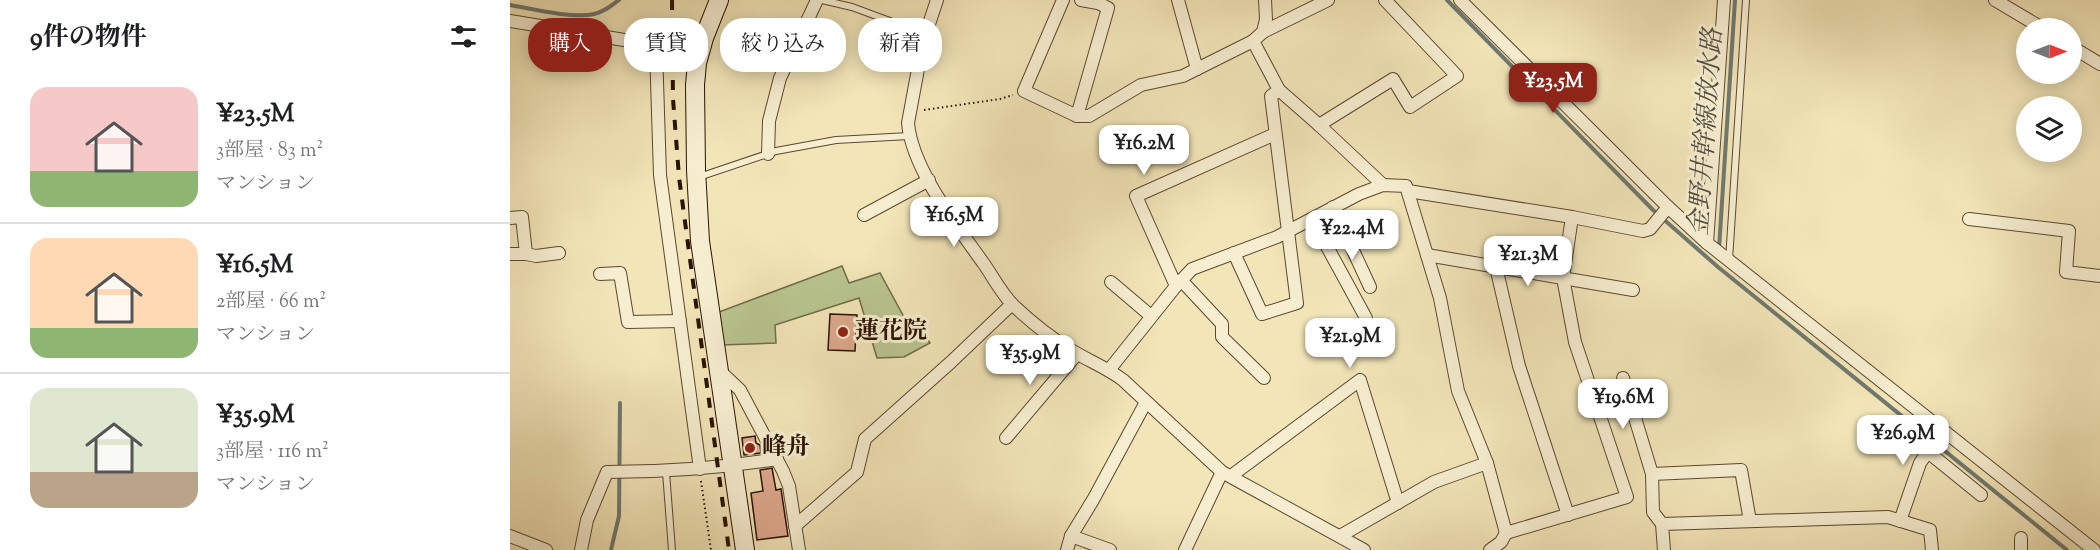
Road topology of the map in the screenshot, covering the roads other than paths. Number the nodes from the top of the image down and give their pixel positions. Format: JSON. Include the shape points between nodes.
{"nodes":[{"id":1,"x":719,"y":0,"type":"edge"},
{"id":2,"x":820,"y":0,"type":"edge"},
{"id":3,"x":937,"y":0,"type":"edge"},
{"id":4,"x":1063,"y":0,"type":"edge"},
{"id":5,"x":1081,"y":0,"type":"edge"},
{"id":6,"x":1178,"y":0,"type":"edge"},
{"id":7,"x":1265,"y":0,"type":"edge"},
{"id":8,"x":1328,"y":0,"type":"edge"},
{"id":9,"x":1385,"y":0,"type":"edge"},
{"id":10,"x":1460,"y":0,"type":"edge"},
{"id":11,"x":1724,"y":0,"type":"edge"},
{"id":12,"x":1746,"y":0,"type":"edge"},
{"id":13,"x":1995,"y":0,"type":"edge"},
{"id":14,"x":1099,"y":2,"type":"edge"},
{"id":15,"x":882,"y":18,"type":"edge"},
{"id":16,"x":931,"y":18,"type":"edge"},
{"id":17,"x":2025,"y":18,"type":"edge"},
{"id":18,"x":510,"y":21,"type":"edge"},
{"id":19,"x":1263,"y":32,"type":"junction"},
{"id":20,"x":1253,"y":42,"type":"junction"},
{"id":21,"x":2082,"y":53,"type":"edge"},
{"id":22,"x":2100,"y":64,"type":"edge"},
{"id":23,"x":1197,"y":69,"type":"junction"},
{"id":24,"x":918,"y":72,"type":"edge"},
{"id":25,"x":1279,"y":90,"type":"junction"},
{"id":26,"x":1077,"y":116,"type":"junction"},
{"id":27,"x":1319,"y":125,"type":"junction"},
{"id":28,"x":1275,"y":134,"type":"junction"},
{"id":29,"x":909,"y":136,"type":"junction"},
{"id":30,"x":768,"y":154,"type":"junction"},
{"id":31,"x":696,"y":177,"type":"junction"},
{"id":32,"x":929,"y":180,"type":"junction"},
{"id":33,"x":1383,"y":185,"type":"junction"},
{"id":34,"x":1408,"y":191,"type":"junction"},
{"id":35,"x":1333,"y":207,"type":"junction"},
{"id":36,"x":1668,"y":207,"type":"junction"},
{"id":37,"x":864,"y":215,"type":"dead end"},
{"id":38,"x":1572,"y":217,"type":"junction"},
{"id":39,"x":510,"y":218,"type":"edge"},
{"id":40,"x":1312,"y":219,"type":"junction"},
{"id":41,"x":1969,"y":219,"type":"dead end"},
{"id":42,"x":1287,"y":232,"type":"junction"},
{"id":43,"x":1707,"y":243,"type":"junction"},
{"id":44,"x":559,"y":253,"type":"dead end"},
{"id":45,"x":1234,"y":253,"type":"junction"},
{"id":46,"x":510,"y":254,"type":"edge"},
{"id":47,"x":526,"y":254,"type":"junction"},
{"id":48,"x":1427,"y":255,"type":"junction"},
{"id":49,"x":1729,"y":260,"type":"junction"},
{"id":50,"x":1496,"y":267,"type":"junction"},
{"id":51,"x":600,"y":274,"type":"dead end"},
{"id":52,"x":2100,"y":276,"type":"edge"},
{"id":53,"x":1563,"y":278,"type":"junction"},
{"id":54,"x":1111,"y":282,"type":"dead end"},
{"id":55,"x":1178,"y":283,"type":"junction"},
{"id":56,"x":1370,"y":287,"type":"dead end"},
{"id":57,"x":1633,"y":290,"type":"dead end"},
{"id":58,"x":1012,"y":304,"type":"junction"},
{"id":59,"x":1151,"y":316,"type":"junction"},
{"id":60,"x":1366,"y":318,"type":"dead end"},
{"id":61,"x":680,"y":321,"type":"junction"},
{"id":62,"x":1077,"y":354,"type":"junction"},
{"id":63,"x":1109,"y":370,"type":"junction"},
{"id":64,"x":720,"y":371,"type":"junction"},
{"id":65,"x":1264,"y":378,"type":"dead end"},
{"id":66,"x":1623,"y":378,"type":"dead end"},
{"id":67,"x":1146,"y":402,"type":"junction"},
{"id":68,"x":1943,"y":430,"type":"junction"},
{"id":69,"x":1006,"y":438,"type":"dead end"},
{"id":70,"x":1928,"y":452,"type":"junction"},
{"id":71,"x":777,"y":459,"type":"junction"},
{"id":72,"x":1487,"y":463,"type":"junction"},
{"id":73,"x":733,"y":466,"type":"junction"},
{"id":74,"x":700,"y":470,"type":"junction"},
{"id":75,"x":666,"y":472,"type":"junction"},
{"id":76,"x":1227,"y":474,"type":"junction"},
{"id":77,"x":1652,"y":474,"type":"junction"},
{"id":78,"x":1982,"y":495,"type":"dead end"},
{"id":79,"x":1398,"y":503,"type":"junction"},
{"id":80,"x":1568,"y":515,"type":"junction"},
{"id":81,"x":1750,"y":520,"type":"junction"},
{"id":82,"x":1900,"y":521,"type":"junction"},
{"id":83,"x":1662,"y":524,"type":"junction"},
{"id":84,"x":795,"y":526,"type":"junction"},
{"id":85,"x":1506,"y":533,"type":"junction"},
{"id":86,"x":510,"y":536,"type":"edge"},
{"id":87,"x":1071,"y":536,"type":"junction"},
{"id":88,"x":1340,"y":536,"type":"junction"},
{"id":89,"x":546,"y":550,"type":"edge"},
{"id":90,"x":581,"y":550,"type":"edge"},
{"id":91,"x":672,"y":550,"type":"edge"},
{"id":92,"x":745,"y":550,"type":"edge"},
{"id":93,"x":799,"y":550,"type":"edge"},
{"id":94,"x":1067,"y":550,"type":"edge"},
{"id":95,"x":1110,"y":550,"type":"edge"},
{"id":96,"x":1185,"y":550,"type":"edge"},
{"id":97,"x":1364,"y":550,"type":"edge"},
{"id":98,"x":1490,"y":550,"type":"edge"},
{"id":99,"x":1664,"y":550,"type":"edge"},
{"id":100,"x":1932,"y":550,"type":"edge"},
{"id":101,"x":2094,"y":550,"type":"edge"}],
"edges":[{"from":1,"to":31,"type":"street","via":[[697,63]]},
{"from":2,"to":15,"type":"lane"},
{"from":2,"to":30,"type":"street","via":[[780,78],[769,122]]},
{"from":3,"to":16,"type":"street"},
{"from":4,"to":26,"type":"street","via":[[1024,91]]},
{"from":5,"to":14,"type":"street"},
{"from":6,"to":23,"type":"street"},
{"from":7,"to":19,"type":"street"},
{"from":8,"to":19,"type":"street"},
{"from":9,"to":27,"type":"street","via":[[1457,76],[1410,106],[1393,79]]},
{"from":10,"to":36,"type":"street"},
{"from":11,"to":43,"type":"street"},
{"from":12,"to":49,"type":"lane"},
{"from":13,"to":17,"type":"street"},
{"from":14,"to":26,"type":"street","via":[[1108,8]]},
{"from":18,"to":61,"type":"street","via":[[648,44],[657,50],[660,175]]},
{"from":19,"to":20,"type":"street"},
{"from":20,"to":23,"type":"street"},
{"from":20,"to":25,"type":"street"},
{"from":21,"to":22,"type":"street"},
{"from":23,"to":26,"type":"street","via":[[1141,85],[1089,116]]},
{"from":24,"to":29,"type":"street"},
{"from":25,"to":27,"type":"street"},
{"from":25,"to":28,"type":"street","via":[[1271,96]]},
{"from":27,"to":33,"type":"street"},
{"from":28,"to":42,"type":"street"},
{"from":28,"to":55,"type":"street","via":[[1136,196]]},
{"from":29,"to":30,"type":"lane","via":[[836,140]]},
{"from":29,"to":32,"type":"street"},
{"from":30,"to":31,"type":"lane"},
{"from":31,"to":64,"type":"street","via":[[700,241]]},
{"from":32,"to":37,"type":"street"},
{"from":32,"to":58,"type":"street"},
{"from":33,"to":34,"type":"street","via":[[1406,186]]},
{"from":33,"to":35,"type":"street"},
{"from":34,"to":38,"type":"street"},
{"from":34,"to":48,"type":"street"},
{"from":35,"to":40,"type":"street"},
{"from":35,"to":56,"type":"street"},
{"from":36,"to":38,"type":"street","via":[[1650,229],[1643,231]]},
{"from":36,"to":43,"type":"street"},
{"from":38,"to":53,"type":"street"},
{"from":39,"to":47,"type":"street","via":[[522,218]]},
{"from":40,"to":42,"type":"street"},
{"from":40,"to":60,"type":"street"},
{"from":41,"to":52,"type":"street","via":[[2069,231],[2066,272]]},
{"from":42,"to":45,"type":"street"},
{"from":42,"to":45,"type":"street","via":[[1297,303],[1262,314]]},
{"from":43,"to":49,"type":"street"},
{"from":44,"to":47,"type":"street"},
{"from":45,"to":55,"type":"street","via":[[1192,269]]},
{"from":46,"to":47,"type":"street"},
{"from":48,"to":50,"type":"street"},
{"from":48,"to":72,"type":"street","via":[[1440,298],[1458,391]]},
{"from":49,"to":68,"type":"street"},
{"from":50,"to":53,"type":"street"},
{"from":50,"to":80,"type":"street","via":[[1519,366]]},
{"from":51,"to":61,"type":"street","via":[[620,273],[628,322]]},
{"from":53,"to":57,"type":"street"},
{"from":53,"to":80,"type":"street","via":[[1575,342],[1626,497]]},
{"from":54,"to":59,"type":"street"},
{"from":55,"to":59,"type":"street"},
{"from":55,"to":65,"type":"street","via":[[1222,324],[1222,337]]},
{"from":58,"to":62,"type":"street"},
{"from":58,"to":84,"type":"street","via":[[865,439],[857,472]]},
{"from":59,"to":63,"type":"street"},
{"from":61,"to":74,"type":"street"},
{"from":62,"to":63,"type":"street"},
{"from":62,"to":69,"type":"street"},
{"from":63,"to":67,"type":"street"},
{"from":64,"to":71,"type":"street","via":[[740,390]]},
{"from":64,"to":73,"type":"street"},
{"from":66,"to":77,"type":"street"},
{"from":67,"to":76,"type":"street"},
{"from":67,"to":87,"type":"street"},
{"from":68,"to":70,"type":"street"},
{"from":68,"to":101,"type":"street"},
{"from":70,"to":78,"type":"street"},
{"from":70,"to":82,"type":"street","via":[[1920,463]]},
{"from":71,"to":73,"type":"street"},
{"from":71,"to":84,"type":"street","via":[[789,486]]},
{"from":72,"to":79,"type":"street","via":[[1434,482]]},
{"from":72,"to":85,"type":"street"},
{"from":73,"to":74,"type":"street"},
{"from":73,"to":92,"type":"street"},
{"from":74,"to":75,"type":"street"},
{"from":75,"to":90,"type":"street","via":[[607,472],[587,520]]},
{"from":75,"to":91,"type":"lane"},
{"from":76,"to":79,"type":"street","via":[[1360,380]]},
{"from":76,"to":88,"type":"street"},
{"from":76,"to":96,"type":"street"},
{"from":77,"to":81,"type":"street","via":[[1741,470]]},
{"from":77,"to":83,"type":"street","via":[[1653,512]]},
{"from":79,"to":88,"type":"street"},
{"from":80,"to":85,"type":"street"},
{"from":81,"to":82,"type":"street","via":[[1888,517]]},
{"from":81,"to":83,"type":"street"},
{"from":82,"to":100,"type":"street","via":[[1930,530]]},
{"from":83,"to":99,"type":"street"},
{"from":84,"to":93,"type":"street"},
{"from":85,"to":98,"type":"street"},
{"from":86,"to":89,"type":"street"},
{"from":87,"to":94,"type":"street"},
{"from":87,"to":95,"type":"street"},
{"from":88,"to":97,"type":"street"}]}
